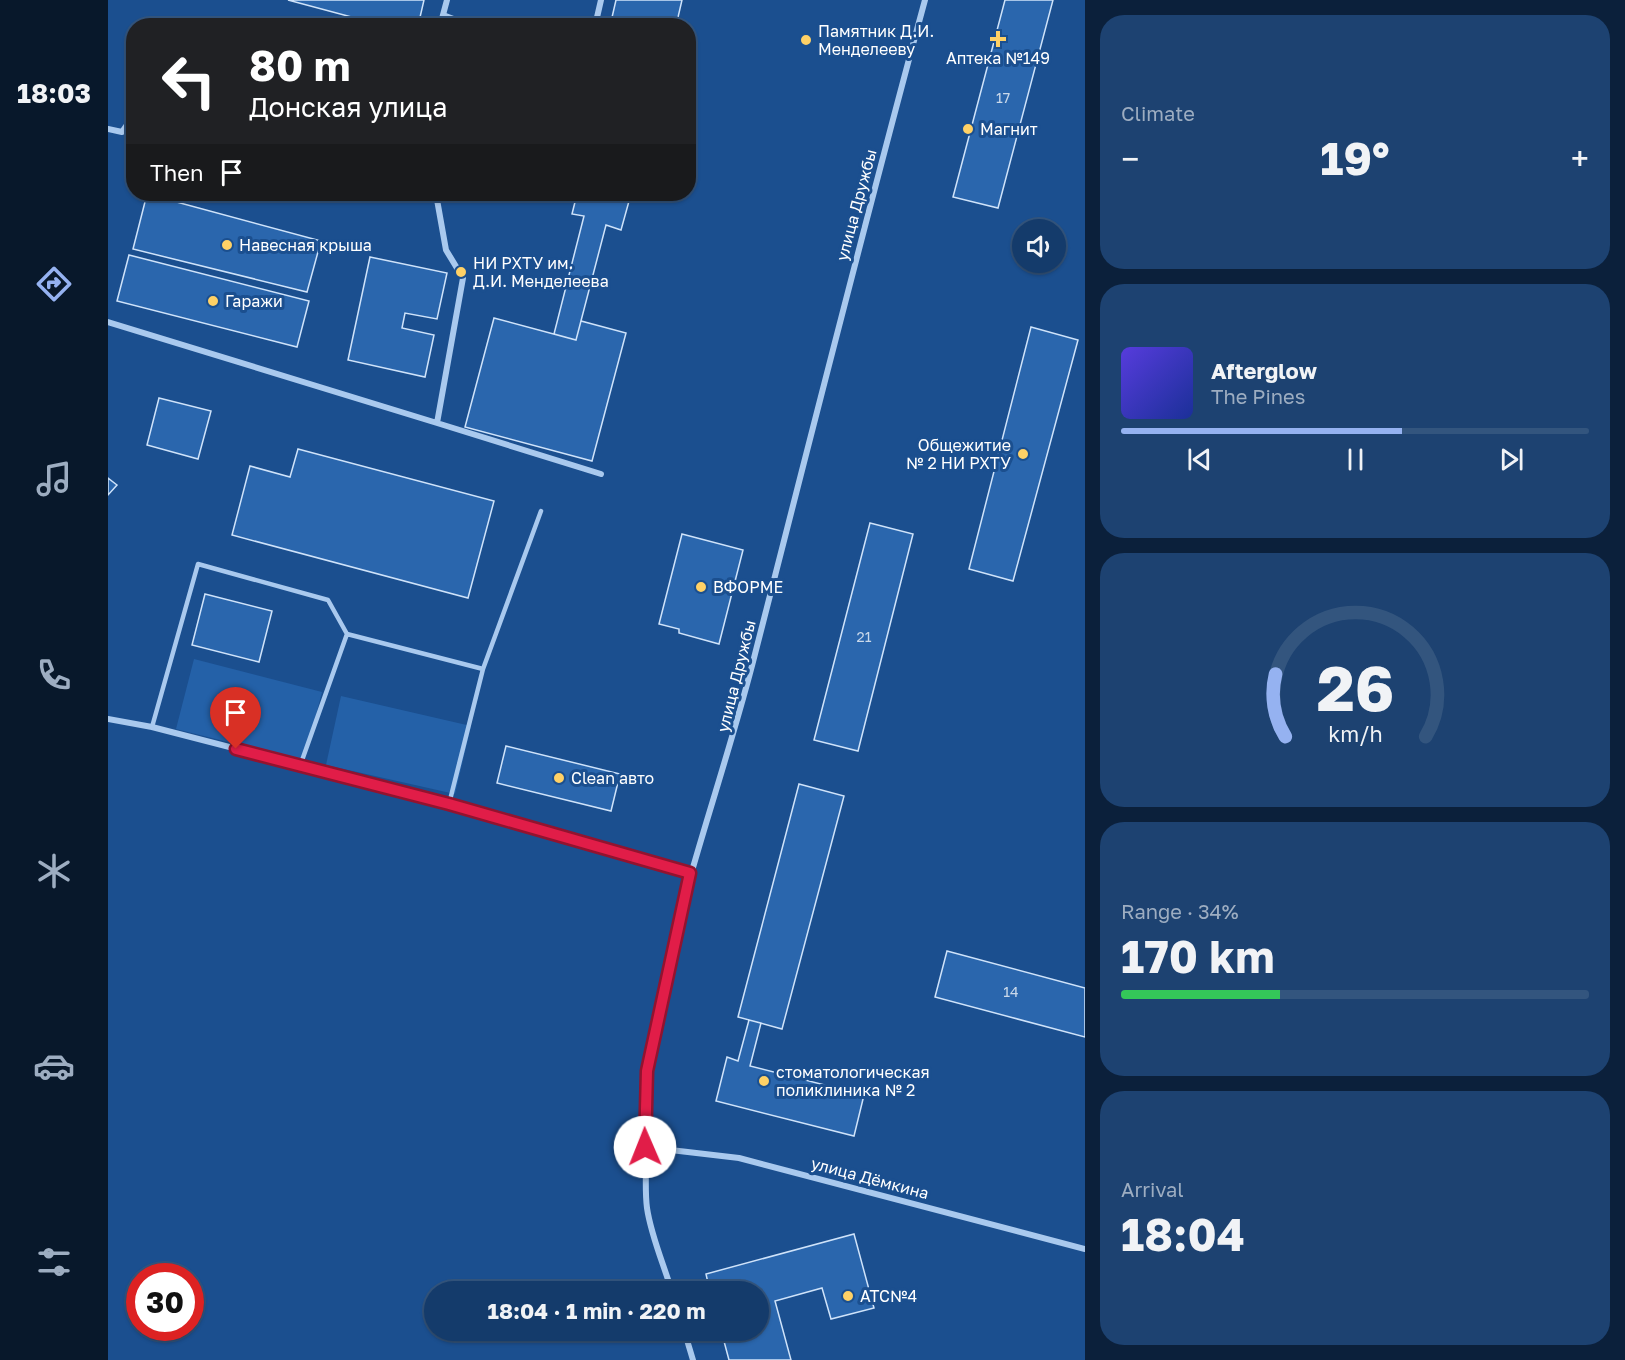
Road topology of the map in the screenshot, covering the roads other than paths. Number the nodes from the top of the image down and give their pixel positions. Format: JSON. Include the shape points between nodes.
{"nodes":[{"id":1,"x":447,"y":0,"type":"edge"},
{"id":2,"x":601,"y":0,"type":"edge"},
{"id":3,"x":925,"y":0,"type":"edge"},
{"id":4,"x":443,"y":15,"type":"junction"},
{"id":5,"x":442,"y":18,"type":"edge"},
{"id":6,"x":451,"y":18,"type":"edge"},
{"id":7,"x":597,"y":18,"type":"edge"},
{"id":8,"x":126,"y":126,"type":"edge"},
{"id":9,"x":108,"y":129,"type":"edge"},
{"id":10,"x":437,"y":201,"type":"edge"},
{"id":11,"x":108,"y":322,"type":"edge"},
{"id":12,"x":437,"y":423,"type":"junction"},
{"id":13,"x":601,"y":474,"type":"dead end"},
{"id":14,"x":541,"y":511,"type":"dead end"},
{"id":15,"x":347,"y":634,"type":"junction"},
{"id":16,"x":483,"y":669,"type":"junction"},
{"id":17,"x":108,"y":719,"type":"edge"},
{"id":18,"x":152,"y":727,"type":"junction"},
{"id":19,"x":300,"y":766,"type":"junction"},
{"id":20,"x":449,"y":804,"type":"junction"},
{"id":21,"x":690,"y":873,"type":"junction"},
{"id":22,"x":645,"y":1147,"type":"junction"},
{"id":23,"x":1085,"y":1249,"type":"edge"},
{"id":24,"x":669,"y":1281,"type":"edge"},
{"id":25,"x":687,"y":1341,"type":"edge"},
{"id":26,"x":693,"y":1360,"type":"edge"}],
"edges":[{"from":1,"to":4,"type":"street"},
{"from":2,"to":7,"type":"street"},
{"from":3,"to":21,"type":"street","name":"улица Дружбы","via":[[735,734]]},
{"from":4,"to":5,"type":"street"},
{"from":4,"to":6,"type":"street"},
{"from":8,"to":9,"type":"street","via":[[122,132]]},
{"from":10,"to":12,"type":"street","via":[[446,250],[463,278]]},
{"from":11,"to":12,"type":"street"},
{"from":12,"to":13,"type":"street"},
{"from":14,"to":16,"type":"lane"},
{"from":15,"to":16,"type":"lane"},
{"from":15,"to":18,"type":"lane","via":[[328,600],[198,564]]},
{"from":15,"to":19,"type":"lane"},
{"from":16,"to":20,"type":"lane"},
{"from":17,"to":18,"type":"street"},
{"from":18,"to":19,"type":"street"},
{"from":19,"to":20,"type":"street"},
{"from":20,"to":21,"type":"street"},
{"from":21,"to":22,"type":"street","name":"улица Дружбы","via":[[647,1071]]},
{"from":22,"to":23,"type":"street","name":"улица Дёмкина","via":[[739,1158]]},
{"from":22,"to":24,"type":"street","name":"улица Дружбы","via":[[647,1209]]},
{"from":25,"to":26,"type":"street"}]}
